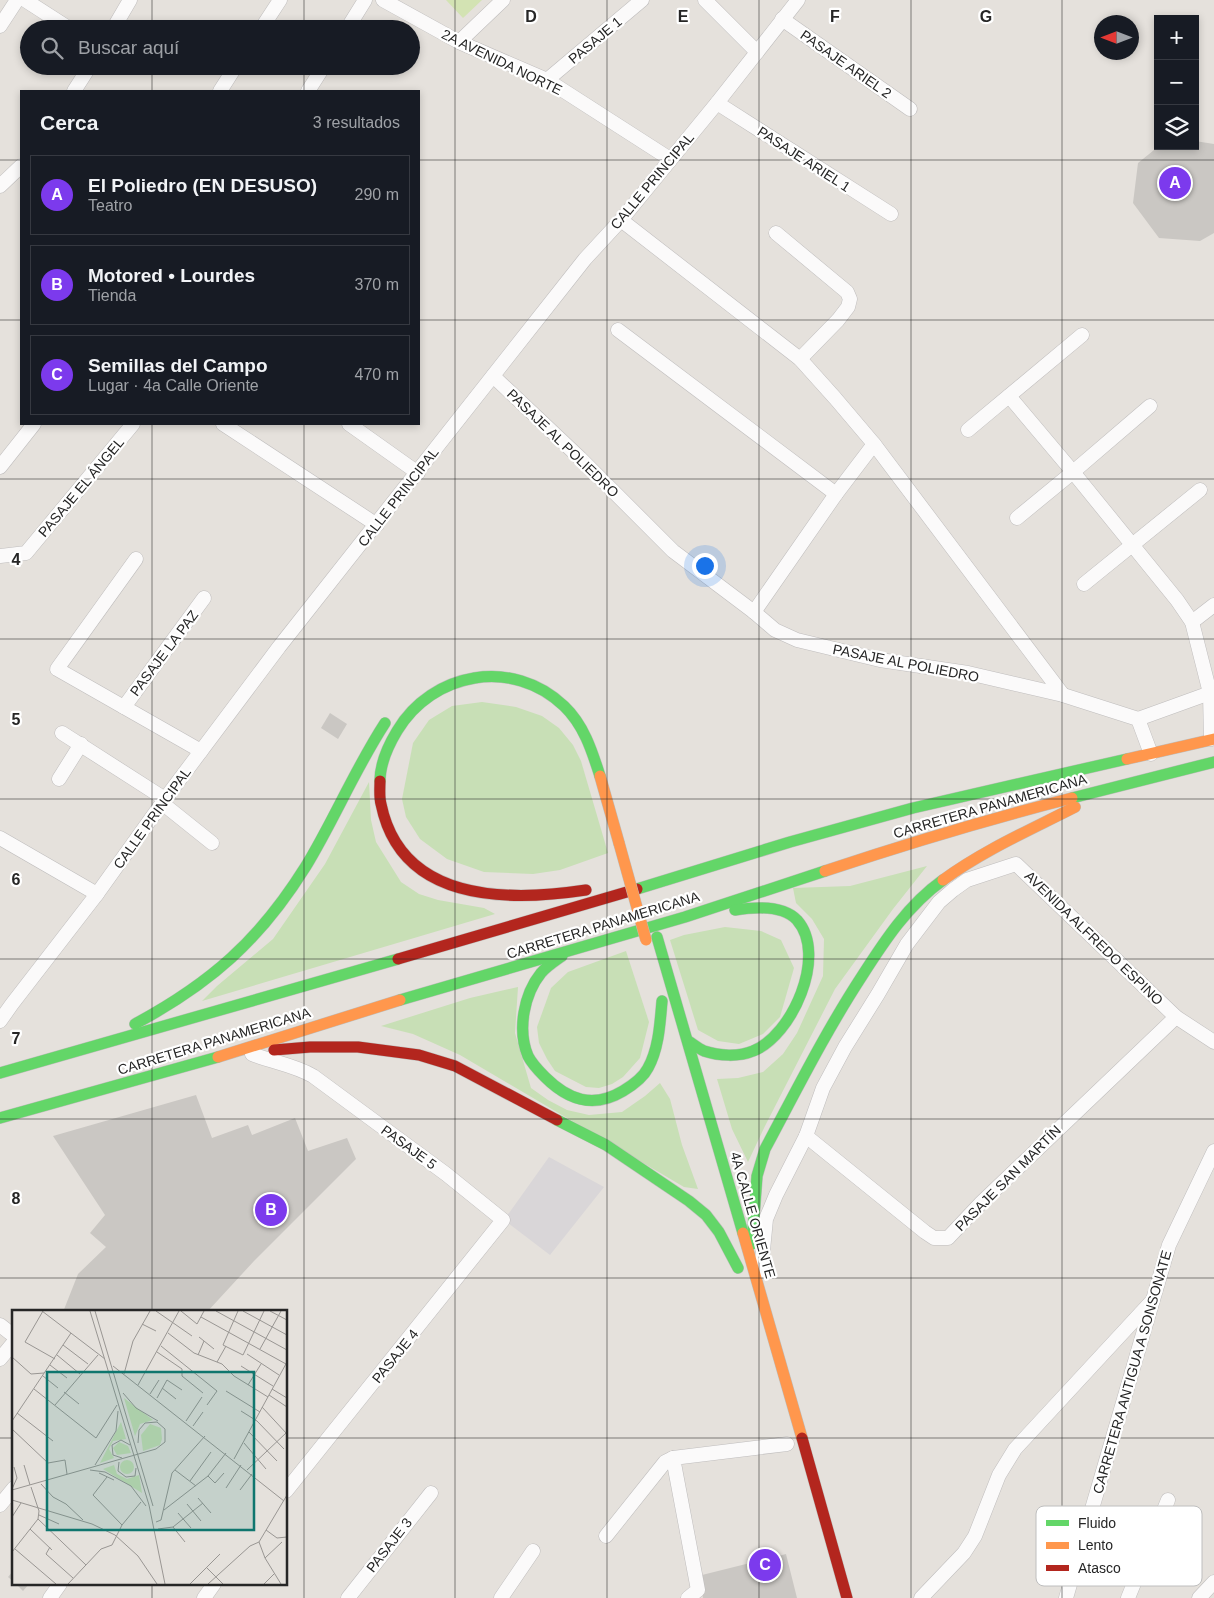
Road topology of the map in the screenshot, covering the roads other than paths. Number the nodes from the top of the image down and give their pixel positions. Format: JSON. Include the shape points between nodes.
{"nodes":[{"id":1,"x":17,"y":0,"type":"edge"},
{"id":2,"x":25,"y":0,"type":"edge"},
{"id":3,"x":130,"y":0,"type":"edge"},
{"id":4,"x":280,"y":0,"type":"edge"},
{"id":5,"x":365,"y":0,"type":"edge"},
{"id":6,"x":383,"y":0,"type":"edge"},
{"id":7,"x":503,"y":0,"type":"edge"},
{"id":8,"x":642,"y":0,"type":"edge"},
{"id":9,"x":706,"y":0,"type":"edge"},
{"id":10,"x":798,"y":0,"type":"edge"},
{"id":11,"x":782,"y":19,"type":"junction"},
{"id":12,"x":56,"y":20,"type":"edge"},
{"id":13,"x":118,"y":20,"type":"edge"},
{"id":14,"x":267,"y":20,"type":"edge"},
{"id":15,"x":353,"y":20,"type":"edge"},
{"id":16,"x":419,"y":20,"type":"edge"},
{"id":17,"x":420,"y":20,"type":"edge"},
{"id":18,"x":0,"y":26,"type":"edge"},
{"id":19,"x":459,"y":42,"type":"junction"},
{"id":20,"x":757,"y":52,"type":"junction"},
{"id":21,"x":84,"y":75,"type":"edge"},
{"id":22,"x":230,"y":75,"type":"edge"},
{"id":23,"x":318,"y":75,"type":"edge"},
{"id":24,"x":547,"y":80,"type":"junction"},
{"id":25,"x":75,"y":90,"type":"edge"},
{"id":26,"x":221,"y":90,"type":"edge"},
{"id":27,"x":309,"y":90,"type":"edge"},
{"id":28,"x":718,"y":103,"type":"junction"},
{"id":29,"x":910,"y":109,"type":"dead end"},
{"id":30,"x":670,"y":159,"type":"junction"},
{"id":31,"x":20,"y":167,"type":"edge"},
{"id":32,"x":0,"y":186,"type":"edge"},
{"id":33,"x":891,"y":214,"type":"dead end"},
{"id":34,"x":621,"y":220,"type":"junction"},
{"id":35,"x":776,"y":233,"type":"dead end"},
{"id":36,"x":618,"y":330,"type":"dead end"},
{"id":37,"x":1082,"y":334,"type":"dead end"},
{"id":38,"x":800,"y":359,"type":"junction"},
{"id":39,"x":493,"y":376,"type":"junction"},
{"id":40,"x":1009,"y":396,"type":"junction"},
{"id":41,"x":1150,"y":406,"type":"dead end"},
{"id":42,"x":33,"y":425,"type":"edge"},
{"id":43,"x":132,"y":425,"type":"edge"},
{"id":44,"x":224,"y":425,"type":"edge"},
{"id":45,"x":350,"y":425,"type":"edge"},
{"id":46,"x":968,"y":430,"type":"dead end"},
{"id":47,"x":874,"y":444,"type":"junction"},
{"id":48,"x":0,"y":467,"type":"edge"},
{"id":49,"x":1073,"y":472,"type":"junction"},
{"id":50,"x":418,"y":473,"type":"junction"},
{"id":51,"x":1200,"y":490,"type":"dead end"},
{"id":52,"x":836,"y":494,"type":"junction"},
{"id":53,"x":1017,"y":518,"type":"dead end"},
{"id":54,"x":377,"y":525,"type":"junction"},
{"id":55,"x":1132,"y":545,"type":"junction"},
{"id":56,"x":0,"y":556,"type":"edge"},
{"id":57,"x":136,"y":559,"type":"dead end"},
{"id":58,"x":1084,"y":584,"type":"dead end"},
{"id":59,"x":204,"y":598,"type":"dead end"},
{"id":60,"x":1214,"y":604,"type":"edge"},
{"id":61,"x":754,"y":612,"type":"junction"},
{"id":62,"x":1192,"y":622,"type":"junction"},
{"id":63,"x":518,"y":669,"type":"dead end"},
{"id":64,"x":558,"y":686,"type":"dead end"},
{"id":65,"x":1210,"y":693,"type":"junction"},
{"id":66,"x":1063,"y":695,"type":"junction"},
{"id":67,"x":124,"y":707,"type":"junction"},
{"id":68,"x":390,"y":716,"type":"dead end"},
{"id":69,"x":1138,"y":719,"type":"junction"},
{"id":70,"x":592,"y":725,"type":"dead end"},
{"id":71,"x":62,"y":733,"type":"dead end"},
{"id":72,"x":1212,"y":739,"type":"edge"},
{"id":73,"x":80,"y":744,"type":"junction"},
{"id":74,"x":200,"y":750,"type":"junction"},
{"id":75,"x":1151,"y":754,"type":"junction"},
{"id":76,"x":1214,"y":762,"type":"edge"},
{"id":77,"x":59,"y":779,"type":"dead end"},
{"id":78,"x":1120,"y":785,"type":"junction"},
{"id":79,"x":164,"y":801,"type":"junction"},
{"id":80,"x":0,"y":838,"type":"edge"},
{"id":81,"x":624,"y":842,"type":"junction"},
{"id":82,"x":790,"y":842,"type":"junction"},
{"id":83,"x":212,"y":843,"type":"dead end"},
{"id":84,"x":611,"y":885,"type":"dead end"},
{"id":85,"x":593,"y":889,"type":"dead end"},
{"id":86,"x":97,"y":894,"type":"junction"},
{"id":87,"x":685,"y":917,"type":"junction"},
{"id":88,"x":623,"y":935,"type":"junction"},
{"id":89,"x":6,"y":1002,"type":"edge"},
{"id":90,"x":1176,"y":1017,"type":"junction"},
{"id":91,"x":0,"y":1021,"type":"edge"},
{"id":92,"x":670,"y":1029,"type":"dead end"},
{"id":93,"x":688,"y":1041,"type":"junction"},
{"id":94,"x":1214,"y":1042,"type":"edge"},
{"id":95,"x":97,"y":1044,"type":"junction"},
{"id":96,"x":329,"y":1046,"type":"junction"},
{"id":97,"x":252,"y":1054,"type":"junction"},
{"id":98,"x":205,"y":1061,"type":"junction"},
{"id":99,"x":0,"y":1073,"type":"edge"},
{"id":100,"x":313,"y":1076,"type":"junction"},
{"id":101,"x":0,"y":1118,"type":"edge"},
{"id":102,"x":806,"y":1136,"type":"junction"},
{"id":103,"x":1214,"y":1151,"type":"edge"},
{"id":104,"x":504,"y":1220,"type":"joint"},
{"id":105,"x":724,"y":1223,"type":"dead end"},
{"id":106,"x":751,"y":1264,"type":"junction"},
{"id":107,"x":762,"y":1300,"type":"junction"},
{"id":108,"x":1153,"y":1301,"type":"junction"},
{"id":109,"x":0,"y":1325,"type":"edge"},
{"id":110,"x":12,"y":1334,"type":"edge"},
{"id":111,"x":12,"y":1344,"type":"edge"},
{"id":112,"x":0,"y":1358,"type":"edge"},
{"id":113,"x":787,"y":1444,"type":"dead end"},
{"id":114,"x":673,"y":1458,"type":"junction"},
{"id":115,"x":288,"y":1489,"type":"edge"},
{"id":116,"x":12,"y":1490,"type":"edge"},
{"id":117,"x":431,"y":1493,"type":"dead end"},
{"id":118,"x":1168,"y":1500,"type":"dead end"},
{"id":119,"x":0,"y":1505,"type":"edge"},
{"id":120,"x":1093,"y":1506,"type":"edge"},
{"id":121,"x":1166,"y":1506,"type":"edge"},
{"id":122,"x":606,"y":1536,"type":"dead end"},
{"id":123,"x":533,"y":1550,"type":"dead end"},
{"id":124,"x":1214,"y":1582,"type":"edge"},
{"id":125,"x":59,"y":1586,"type":"edge"},
{"id":126,"x":213,"y":1586,"type":"edge"},
{"id":127,"x":1070,"y":1586,"type":"edge"},
{"id":128,"x":1133,"y":1586,"type":"edge"},
{"id":129,"x":693,"y":1594,"type":"edge"},
{"id":130,"x":50,"y":1598,"type":"edge"},
{"id":131,"x":204,"y":1598,"type":"edge"},
{"id":132,"x":348,"y":1598,"type":"edge"},
{"id":133,"x":501,"y":1598,"type":"edge"},
{"id":134,"x":847,"y":1598,"type":"edge"},
{"id":135,"x":921,"y":1598,"type":"edge"},
{"id":136,"x":1066,"y":1598,"type":"edge"},
{"id":137,"x":1128,"y":1598,"type":"edge"},
{"id":138,"x":1199,"y":1598,"type":"edge"}],
"edges":[{"from":1,"to":18,"type":"street"},
{"from":2,"to":12,"type":"street"},
{"from":3,"to":13,"type":"street"},
{"from":4,"to":14,"type":"street"},
{"from":5,"to":15,"type":"street"},
{"from":6,"to":16,"type":"street","name":"2A AVENIDA NORTE"},
{"from":7,"to":19,"type":"street"},
{"from":8,"to":24,"type":"street","name":"PASAJE 1"},
{"from":9,"to":20,"type":"street"},
{"from":10,"to":11,"type":"street","name":"CALLE PRINCIPAL"},
{"from":11,"to":20,"type":"street","name":"CALLE PRINCIPAL"},
{"from":11,"to":29,"type":"street","name":"PASAJE ARIEL 2"},
{"from":17,"to":19,"type":"street","name":"2A AVENIDA NORTE"},
{"from":19,"to":24,"type":"street","name":"2A AVENIDA NORTE"},
{"from":20,"to":28,"type":"street","name":"CALLE PRINCIPAL"},
{"from":21,"to":25,"type":"street"},
{"from":22,"to":26,"type":"street"},
{"from":23,"to":27,"type":"street"},
{"from":24,"to":30,"type":"street","name":"2A AVENIDA NORTE"},
{"from":28,"to":30,"type":"street","name":"CALLE PRINCIPAL"},
{"from":28,"to":33,"type":"street","name":"PASAJE ARIEL 1"},
{"from":30,"to":34,"type":"street","name":"CALLE PRINCIPAL"},
{"from":31,"to":32,"type":"street"},
{"from":34,"to":38,"type":"street"},
{"from":34,"to":39,"type":"street","name":"CALLE PRINCIPAL","via":[[585,259]]},
{"from":35,"to":38,"type":"street","via":[[848,292],[850,299],[838,320]]},
{"from":36,"to":52,"type":"street"},
{"from":37,"to":40,"type":"street"},
{"from":38,"to":47,"type":"street"},
{"from":39,"to":50,"type":"street","name":"CALLE PRINCIPAL"},
{"from":39,"to":61,"type":"street","name":"PASAJE AL POLIEDRO","via":[[673,551]]},
{"from":40,"to":46,"type":"street"},
{"from":40,"to":49,"type":"street"},
{"from":41,"to":49,"type":"street"},
{"from":42,"to":48,"type":"street"},
{"from":43,"to":56,"type":"street","name":"PASAJE EL ÁNGEL","via":[[26,553]]},
{"from":44,"to":54,"type":"street"},
{"from":45,"to":50,"type":"street"},
{"from":47,"to":52,"type":"street"},
{"from":47,"to":66,"type":"street"},
{"from":49,"to":53,"type":"street"},
{"from":49,"to":55,"type":"street"},
{"from":50,"to":54,"type":"street","name":"CALLE PRINCIPAL"},
{"from":51,"to":55,"type":"street"},
{"from":52,"to":61,"type":"street"},
{"from":54,"to":74,"type":"street","name":"CALLE PRINCIPAL"},
{"from":55,"to":58,"type":"street"},
{"from":55,"to":62,"type":"street"},
{"from":57,"to":67,"type":"street","via":[[57,668]]},
{"from":59,"to":67,"type":"street","name":"PASAJE LA PAZ"},
{"from":60,"to":62,"type":"street"},
{"from":61,"to":66,"type":"street","name":"PASAJE AL POLIEDRO","via":[[775,630],[797,640],[880,660],[968,673]]},
{"from":62,"to":65,"type":"street"},
{"from":63,"to":64,"type":"highway"},
{"from":65,"to":69,"type":"street"},
{"from":65,"to":72,"type":"street"},
{"from":66,"to":69,"type":"street","name":"PASAJE AL POLIEDRO"},
{"from":67,"to":74,"type":"street"},
{"from":68,"to":95,"type":"highway","via":[[361,761],[306,866],[275,913],[243,950],[178,1000]]},
{"from":69,"to":75,"type":"street"},
{"from":70,"to":81,"type":"highway","via":[[603,750]]},
{"from":71,"to":73,"type":"street"},
{"from":72,"to":75,"type":"highway","name":"CARRETERA PANAMERICANA"},
{"from":73,"to":77,"type":"street"},
{"from":73,"to":79,"type":"street"},
{"from":74,"to":79,"type":"street","name":"CALLE PRINCIPAL"},
{"from":75,"to":82,"type":"highway","name":"CARRETERA PANAMERICANA","via":[[913,808]]},
{"from":76,"to":78,"type":"highway","name":"CARRETERA PANAMERICANA"},
{"from":78,"to":87,"type":"highway","name":"CARRETERA PANAMERICANA","via":[[883,852]]},
{"from":78,"to":106,"type":"highway","via":[[962,865],[917,901],[890,932],[851,992],[765,1149],[757,1176]]},
{"from":79,"to":83,"type":"street"},
{"from":79,"to":86,"type":"street","name":"CALLE PRINCIPAL"},
{"from":80,"to":86,"type":"street"},
{"from":81,"to":85,"type":"highway","via":[[583,731],[568,710],[536,686],[488,675],[469,678],[432,692],[405,717],[385,750],[378,794],[385,822],[408,860],[427,875],[448,884],[498,896],[550,896]]},
{"from":81,"to":93,"type":"highway","name":"4A CALLE ORIENTE","via":[[651,942]]},
{"from":82,"to":84,"type":"highway"},
{"from":82,"to":95,"type":"highway","name":"CARRETERA PANAMERICANA","via":[[460,941]]},
{"from":86,"to":89,"type":"street","name":"CALLE PRINCIPAL"},
{"from":87,"to":88,"type":"highway","name":"CARRETERA PANAMERICANA"},
{"from":87,"to":93,"type":"highway","via":[[740,909],[774,909],[797,919],[804,930],[810,958],[804,988],[789,1017],[758,1049],[716,1054]]},
{"from":88,"to":92,"type":"highway","via":[[563,955],[539,975],[528,994],[522,1029],[531,1061],[562,1092],[578,1100],[599,1101],[617,1096],[648,1068],[658,1036],[661,996]]},
{"from":88,"to":98,"type":"highway","name":"CARRETERA PANAMERICANA","via":[[372,1008]]},
{"from":89,"to":91,"type":"street","name":"CALLE PRINCIPAL"},
{"from":90,"to":94,"type":"street","name":"AVENIDA ALFREDO ESPINO"},
{"from":90,"to":102,"type":"street","name":"PASAJE SAN MARTÍN","via":[[948,1238],[934,1238],[925,1232]]},
{"from":90,"to":102,"type":"street","name":"AVENIDA ALFREDO ESPINO","via":[[1016,864],[967,880],[939,902],[907,944],[845,1046],[823,1088]]},
{"from":93,"to":106,"type":"highway","name":"4A CALLE ORIENTE"},
{"from":95,"to":99,"type":"highway","name":"CARRETERA PANAMERICANA"},
{"from":96,"to":97,"type":"highway"},
{"from":96,"to":100,"type":"street","via":[[314,1057]]},
{"from":96,"to":105,"type":"highway","via":[[384,1049],[446,1062],[606,1145],[706,1215],[719,1232],[739,1273]]},
{"from":97,"to":98,"type":"highway"},
{"from":97,"to":100,"type":"street","name":"PASAJE 5","via":[[300,1068]]},
{"from":98,"to":101,"type":"highway","name":"CARRETERA PANAMERICANA"},
{"from":100,"to":104,"type":"street","name":"PASAJE 5"},
{"from":102,"to":107,"type":"street","via":[[766,1218],[761,1261]]},
{"from":103,"to":108,"type":"street","name":"CARRETERA ANTIGUA A SONSONATE","via":[[1169,1245]]},
{"from":104,"to":115,"type":"street","name":"PASAJE 4"},
{"from":106,"to":107,"type":"highway","name":"4A CALLE ORIENTE"},
{"from":107,"to":134,"type":"highway","name":"4A CALLE ORIENTE"},
{"from":108,"to":120,"type":"street","name":"CARRETERA ANTIGUA A SONSONATE"},
{"from":108,"to":135,"type":"street","via":[[1015,1449],[999,1475],[975,1536],[964,1553]]},
{"from":109,"to":110,"type":"street"},
{"from":111,"to":112,"type":"street"},
{"from":113,"to":114,"type":"street"},
{"from":114,"to":122,"type":"street","via":[[665,1462]]},
{"from":114,"to":129,"type":"street"},
{"from":116,"to":119,"type":"street"},
{"from":117,"to":132,"type":"street","name":"PASAJE 3"},
{"from":118,"to":121,"type":"street"},
{"from":123,"to":133,"type":"street"},
{"from":124,"to":138,"type":"street"},
{"from":125,"to":130,"type":"street"},
{"from":126,"to":131,"type":"street"},
{"from":127,"to":136,"type":"street","name":"CARRETERA ANTIGUA A SONSONATE"},
{"from":128,"to":137,"type":"street"}]}
